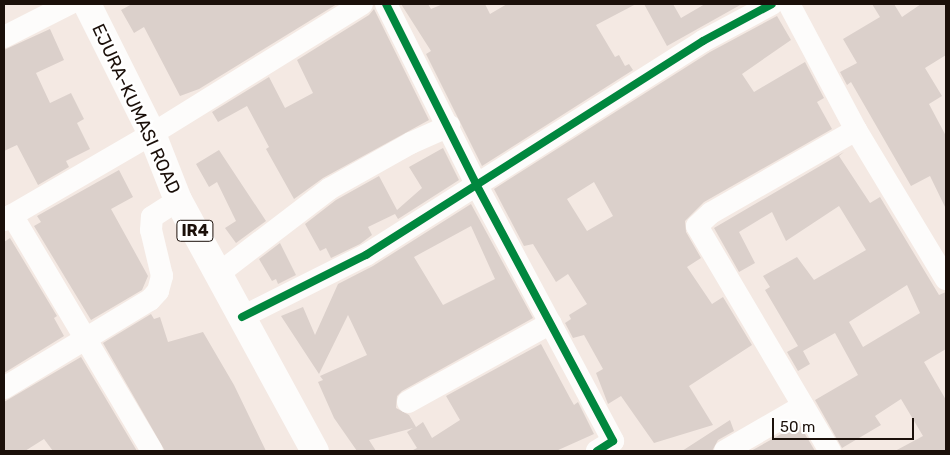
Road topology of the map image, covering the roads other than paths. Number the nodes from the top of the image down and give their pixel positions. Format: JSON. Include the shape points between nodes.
{"nodes":[{"id":1,"x":69,"y":4,"type":"edge"},
{"id":2,"x":87,"y":4,"type":"edge"},
{"id":3,"x":362,"y":4,"type":"edge"},
{"id":4,"x":386,"y":4,"type":"edge"},
{"id":5,"x":772,"y":4,"type":"edge"},
{"id":6,"x":789,"y":4,"type":"edge"},
{"id":7,"x":4,"y":37,"type":"edge"},
{"id":8,"x":449,"y":126,"type":"junction"},
{"id":9,"x":856,"y":130,"type":"junction"},
{"id":10,"x":152,"y":134,"type":"junction"},
{"id":11,"x":477,"y":186,"type":"junction"},
{"id":12,"x":178,"y":200,"type":"junction"},
{"id":13,"x":8,"y":217,"type":"edge"},
{"id":14,"x":218,"y":274,"type":"junction"},
{"id":15,"x":946,"y":279,"type":"edge"},
{"id":16,"x":242,"y":317,"type":"junction"},
{"id":17,"x":551,"y":323,"type":"junction"},
{"id":18,"x":86,"y":339,"type":"junction"},
{"id":19,"x":4,"y":388,"type":"edge"},
{"id":20,"x":408,"y":402,"type":"dead end"},
{"id":21,"x":803,"y":406,"type":"junction"},
{"id":22,"x":609,"y":448,"type":"edge"},
{"id":23,"x":152,"y":451,"type":"edge"},
{"id":24,"x":315,"y":451,"type":"edge"},
{"id":25,"x":724,"y":451,"type":"edge"},
{"id":26,"x":830,"y":451,"type":"edge"}],
"edges":[{"from":1,"to":7,"type":"street"},
{"from":2,"to":10,"type":"main road","name":"EJURA-KUMASI ROAD","number":"IR4"},
{"from":3,"to":10,"type":"street"},
{"from":4,"to":8,"type":"street"},
{"from":5,"to":11,"type":"street","via":[[704,40]]},
{"from":6,"to":9,"type":"street"},
{"from":8,"to":11,"type":"street"},
{"from":8,"to":14,"type":"street","via":[[410,143],[329,189]]},
{"from":9,"to":15,"type":"street"},
{"from":9,"to":21,"type":"street","via":[[698,223],[702,235]]},
{"from":10,"to":12,"type":"main road","name":"EJURA-KUMASI ROAD","number":"IR4"},
{"from":10,"to":13,"type":"street"},
{"from":11,"to":16,"type":"street","via":[[366,255]]},
{"from":11,"to":17,"type":"street"},
{"from":12,"to":14,"type":"main road","name":"EJURA-KUMASI ROAD","number":"IR4"},
{"from":12,"to":18,"type":"street","via":[[152,218],[162,276],[158,291],[150,300]]},
{"from":13,"to":18,"type":"street"},
{"from":14,"to":16,"type":"main road","name":"EJURA-KUMASI ROAD","number":"IR4"},
{"from":16,"to":24,"type":"main road","name":"EJURA-KUMASI ROAD","number":"IR4"},
{"from":17,"to":20,"type":"street"},
{"from":17,"to":22,"type":"street"},
{"from":18,"to":19,"type":"street"},
{"from":18,"to":23,"type":"street"},
{"from":21,"to":25,"type":"street"},
{"from":21,"to":26,"type":"street"}]}
